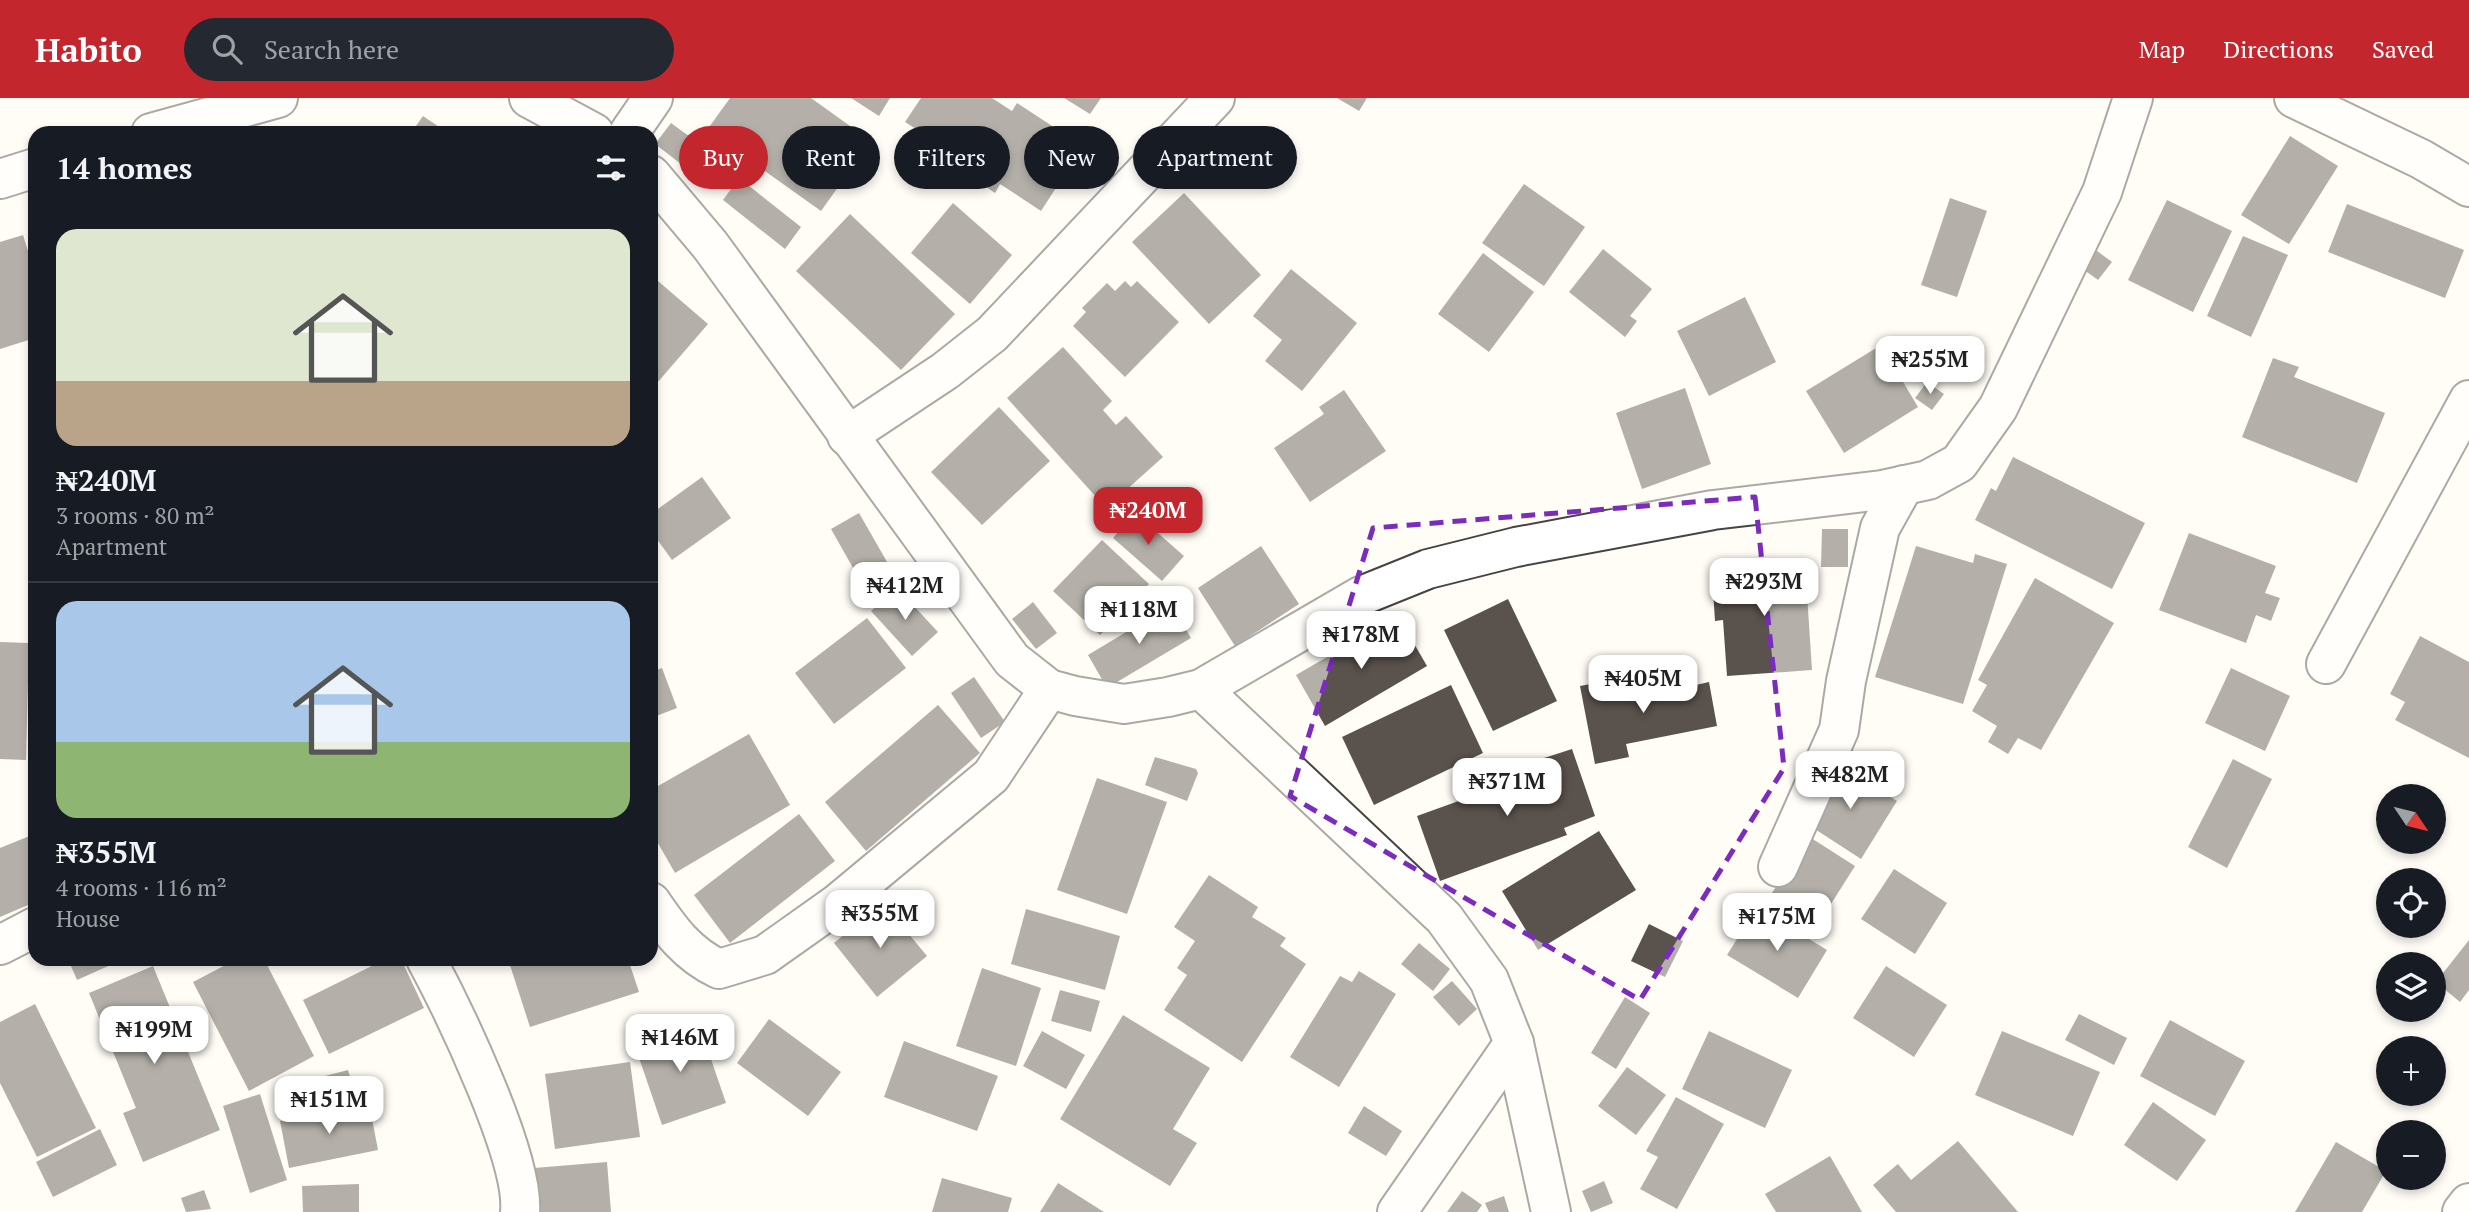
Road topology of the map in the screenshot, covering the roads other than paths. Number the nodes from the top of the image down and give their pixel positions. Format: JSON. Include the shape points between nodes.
{"nodes":[{"id":1,"x":278,"y":98,"type":"edge"},
{"id":2,"x":529,"y":98,"type":"edge"},
{"id":3,"x":653,"y":98,"type":"edge"},
{"id":4,"x":1214,"y":98,"type":"edge"},
{"id":5,"x":2133,"y":98,"type":"edge"},
{"id":6,"x":2294,"y":98,"type":"edge"},
{"id":7,"x":176,"y":126,"type":"edge"},
{"id":8,"x":581,"y":126,"type":"edge"},
{"id":9,"x":634,"y":126,"type":"edge"},
{"id":10,"x":28,"y":170,"type":"edge"},
{"id":11,"x":0,"y":179,"type":"edge"},
{"id":12,"x":658,"y":183,"type":"edge"},
{"id":13,"x":2469,"y":187,"type":"edge"},
{"id":14,"x":2469,"y":400,"type":"edge"},
{"id":15,"x":847,"y":436,"type":"junction"},
{"id":16,"x":1904,"y":485,"type":"junction"},
{"id":17,"x":2326,"y":664,"type":"dead end"},
{"id":18,"x":1049,"y":689,"type":"junction"},
{"id":19,"x":1201,"y":690,"type":"junction"},
{"id":20,"x":1778,"y":867,"type":"dead end"},
{"id":21,"x":658,"y":912,"type":"edge"},
{"id":22,"x":28,"y":931,"type":"edge"},
{"id":23,"x":0,"y":945,"type":"edge"},
{"id":24,"x":430,"y":966,"type":"edge"},
{"id":25,"x":1514,"y":1043,"type":"junction"},
{"id":26,"x":2469,"y":1203,"type":"edge"},
{"id":27,"x":520,"y":1212,"type":"edge"},
{"id":28,"x":1396,"y":1212,"type":"edge"},
{"id":29,"x":1552,"y":1212,"type":"edge"},
{"id":30,"x":2462,"y":1212,"type":"edge"}],
"edges":[{"from":1,"to":7,"type":"street"},
{"from":2,"to":8,"type":"street"},
{"from":3,"to":9,"type":"street"},
{"from":4,"to":15,"type":"street","via":[[992,334]]},
{"from":5,"to":16,"type":"street","via":[[2102,192],[1998,408],[1959,463],[1928,480]]},
{"from":6,"to":13,"type":"street"},
{"from":10,"to":11,"type":"street"},
{"from":12,"to":15,"type":"street","via":[[710,244]]},
{"from":14,"to":17,"type":"street"},
{"from":15,"to":18,"type":"street","via":[[1012,660]]},
{"from":16,"to":19,"type":"street","via":[[1713,510],[1516,547],[1428,569],[1361,596]]},
{"from":16,"to":20,"type":"street","via":[[1880,528],[1839,730]]},
{"from":18,"to":19,"type":"street","via":[[1124,704]]},
{"from":18,"to":21,"type":"street","via":[[991,776],[837,904],[765,955],[719,969],[696,958]]},
{"from":19,"to":25,"type":"street","via":[[1444,918],[1489,980]]},
{"from":22,"to":23,"type":"street"},
{"from":24,"to":27,"type":"street","via":[[510,1148],[522,1199]]},
{"from":25,"to":28,"type":"street"},
{"from":25,"to":29,"type":"street"},
{"from":26,"to":30,"type":"street"}]}
